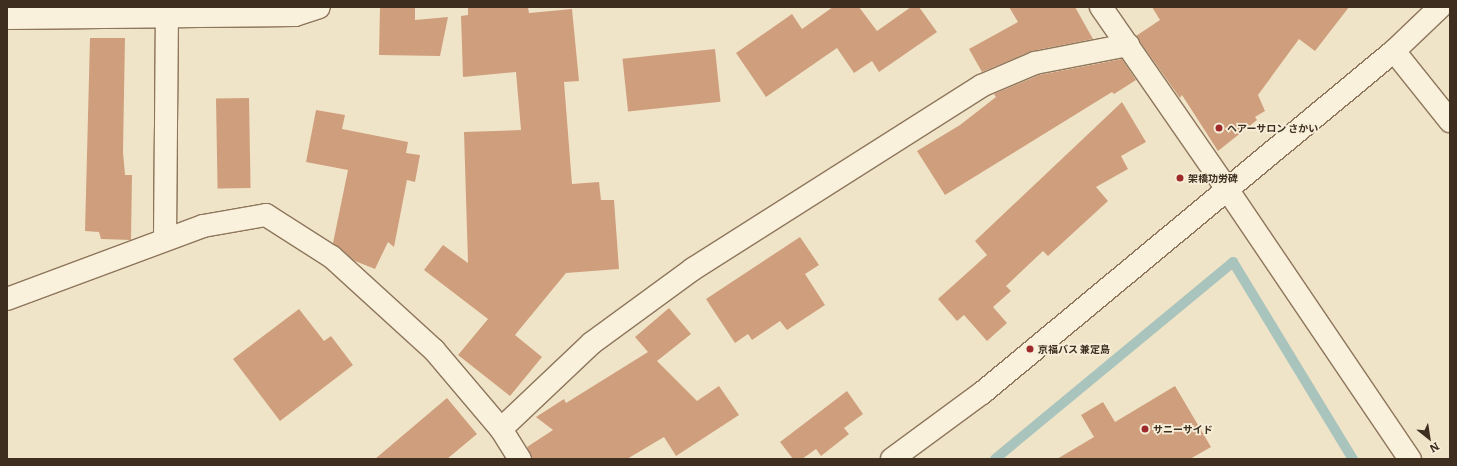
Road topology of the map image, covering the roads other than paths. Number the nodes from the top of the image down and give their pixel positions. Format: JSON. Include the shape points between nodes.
{"nodes":[{"id":1,"x":319,"y":7,"type":"edge"},
{"id":2,"x":1101,"y":7,"type":"edge"},
{"id":3,"x":1440,"y":7,"type":"edge"},
{"id":4,"x":167,"y":17,"type":"junction"},
{"id":5,"x":7,"y":18,"type":"edge"},
{"id":6,"x":1128,"y":45,"type":"junction"},
{"id":7,"x":1394,"y":51,"type":"junction"},
{"id":8,"x":1450,"y":121,"type":"edge"},
{"id":9,"x":1227,"y":188,"type":"junction"},
{"id":10,"x":165,"y":239,"type":"junction"},
{"id":11,"x":7,"y":299,"type":"edge"},
{"id":12,"x":501,"y":429,"type":"junction"},
{"id":13,"x":520,"y":459,"type":"edge"},
{"id":14,"x":892,"y":459,"type":"edge"},
{"id":15,"x":1410,"y":459,"type":"edge"}],
"edges":[{"from":1,"to":4,"type":"street","via":[[295,15]]},
{"from":2,"to":6,"type":"street"},
{"from":3,"to":7,"type":"street"},
{"from":4,"to":5,"type":"street"},
{"from":4,"to":10,"type":"street"},
{"from":6,"to":9,"type":"street"},
{"from":6,"to":12,"type":"street","via":[[1035,63],[981,86],[692,268],[592,343]]},
{"from":7,"to":8,"type":"street"},
{"from":7,"to":9,"type":"street"},
{"from":9,"to":14,"type":"street","via":[[982,393]]},
{"from":9,"to":15,"type":"street"},
{"from":10,"to":11,"type":"street"},
{"from":10,"to":12,"type":"street","via":[[203,226],[266,215],[332,257],[349,272],[434,350]]},
{"from":12,"to":13,"type":"street"}]}
